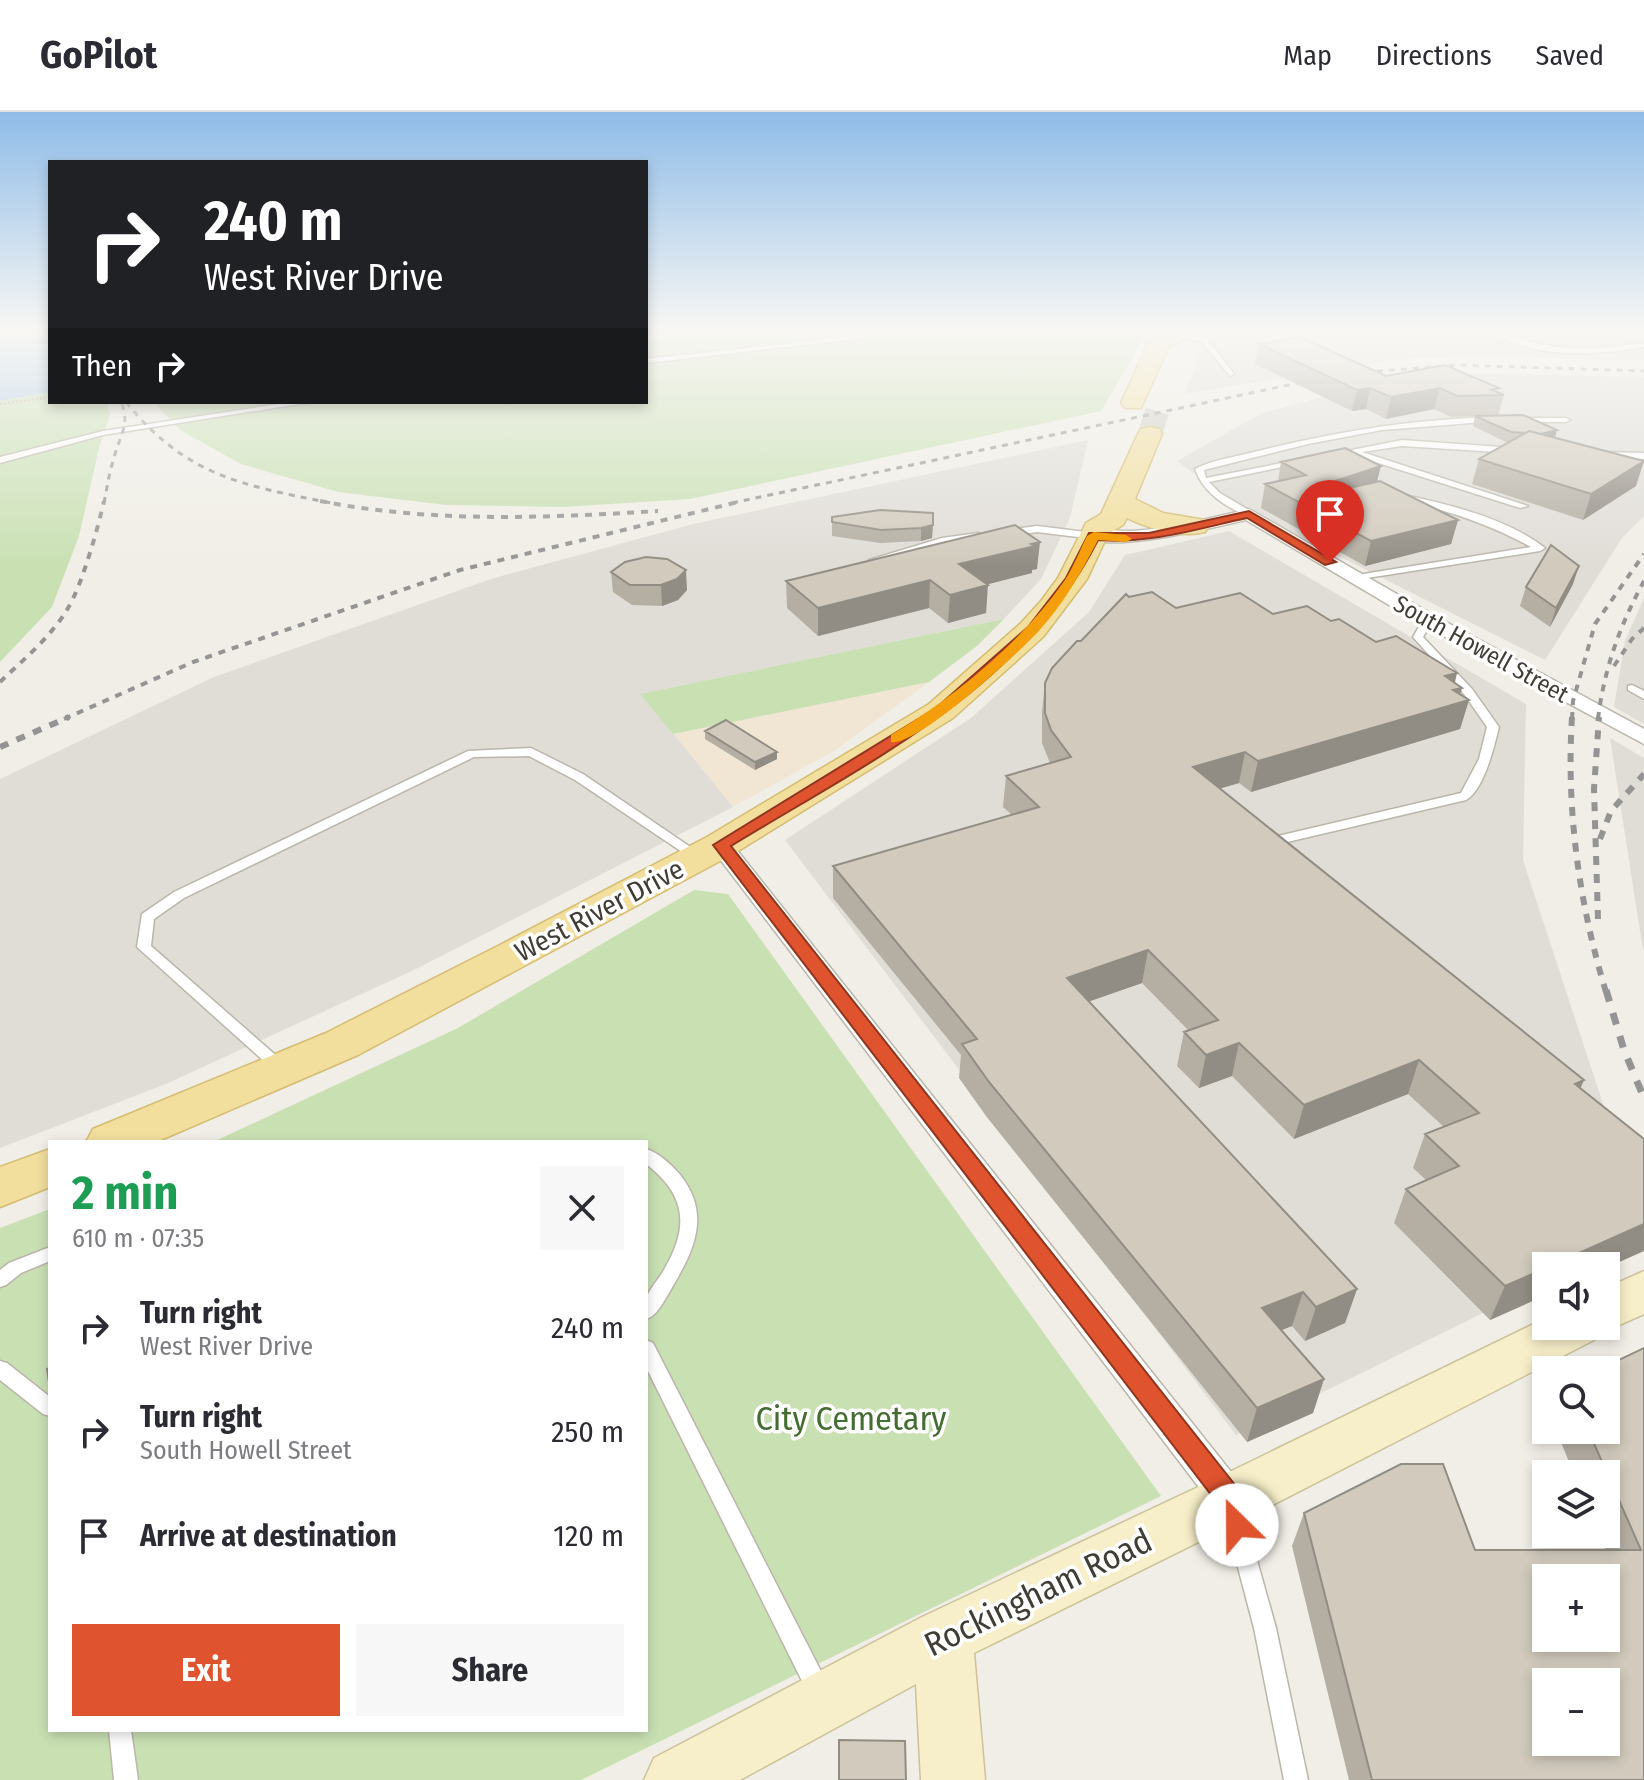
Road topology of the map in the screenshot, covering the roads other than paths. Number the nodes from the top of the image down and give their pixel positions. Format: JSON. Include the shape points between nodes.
{"nodes":[{"id":1,"x":256,"y":410,"type":"edge"},
{"id":2,"x":1566,"y":420,"type":"dead end"},
{"id":3,"x":1150,"y":434,"type":"tunnel mouth"},
{"id":4,"x":1116,"y":448,"type":"tunnel mouth"},
{"id":5,"x":1527,"y":450,"type":"edge"},
{"id":6,"x":1350,"y":451,"type":"junction"},
{"id":7,"x":1590,"y":454,"type":"edge"},
{"id":8,"x":1644,"y":456,"type":"edge"},
{"id":9,"x":1321,"y":457,"type":"edge"},
{"id":10,"x":0,"y":460,"type":"edge"},
{"id":11,"x":1306,"y":460,"type":"edge"},
{"id":12,"x":1203,"y":481,"type":"junction"},
{"id":13,"x":1390,"y":496,"type":"edge"},
{"id":14,"x":1523,"y":506,"type":"dead end"},
{"id":15,"x":1249,"y":514,"type":"junction"},
{"id":16,"x":1103,"y":522,"type":"junction"},
{"id":17,"x":1195,"y":526,"type":"junction"},
{"id":18,"x":857,"y":565,"type":"edge"},
{"id":19,"x":1357,"y":578,"type":"junction"},
{"id":20,"x":1428,"y":620,"type":"junction"},
{"id":21,"x":1632,"y":688,"type":"dead end"},
{"id":22,"x":1644,"y":696,"type":"edge"},
{"id":23,"x":1643,"y":736,"type":"edge"},
{"id":24,"x":1283,"y":839,"type":"edge"},
{"id":25,"x":710,"y":851,"type":"junction"},
{"id":26,"x":282,"y":1070,"type":"junction"},
{"id":27,"x":115,"y":1140,"type":"edge"},
{"id":28,"x":648,"y":1156,"type":"edge"},
{"id":29,"x":48,"y":1168,"type":"edge"},
{"id":30,"x":1,"y":1180,"type":"edge"},
{"id":31,"x":48,"y":1255,"type":"edge"},
{"id":32,"x":0,"y":1280,"type":"edge"},
{"id":33,"x":1644,"y":1291,"type":"edge"},
{"id":34,"x":1620,"y":1304,"type":"edge"},
{"id":35,"x":648,"y":1309,"type":"edge"},
{"id":36,"x":1548,"y":1340,"type":"edge"},
{"id":37,"x":648,"y":1352,"type":"edge"},
{"id":38,"x":0,"y":1369,"type":"edge"},
{"id":39,"x":48,"y":1406,"type":"edge"},
{"id":40,"x":1230,"y":1499,"type":"junction"},
{"id":41,"x":943,"y":1637,"type":"junction"},
{"id":42,"x":824,"y":1702,"type":"junction"},
{"id":43,"x":120,"y":1732,"type":"edge"},
{"id":44,"x":126,"y":1780,"type":"edge"},
{"id":45,"x":676,"y":1780,"type":"edge"},
{"id":46,"x":953,"y":1780,"type":"edge"},
{"id":47,"x":1296,"y":1780,"type":"edge"}],
"edges":[{"from":1,"to":10,"type":"lane","via":[[103,433]]},
{"from":2,"to":12,"type":"lane","via":[[1441,420],[1365,428],[1199,469]]},
{"from":3,"to":16,"type":"main road","name":"West River Drive"},
{"from":4,"to":16,"type":"main road","name":"West River Drive","via":[[1091,516]]},
{"from":5,"to":6,"type":"lane","via":[[1402,443]]},
{"from":6,"to":9,"type":"lane"},
{"from":6,"to":14,"type":"lane"},
{"from":7,"to":8,"type":"lane"},
{"from":11,"to":12,"type":"lane"},
{"from":12,"to":15,"type":"lane"},
{"from":13,"to":19,"type":"lane","via":[[1449,505],[1540,548]]},
{"from":15,"to":17,"type":"street"},
{"from":15,"to":19,"type":"street","name":"South Howell Street"},
{"from":16,"to":17,"type":"main road","via":[[1130,510]]},
{"from":16,"to":17,"type":"street","via":[[1129,539]]},
{"from":16,"to":18,"type":"lane","via":[[958,539]]},
{"from":16,"to":25,"type":"main road","name":"West River Drive","via":[[1072,579],[1032,630],[941,711]]},
{"from":19,"to":20,"type":"street","name":"South Howell Street"},
{"from":20,"to":23,"type":"street","name":"South Howell Street"},
{"from":20,"to":24,"type":"lane","via":[[1418,637],[1481,704],[1493,727],[1485,759],[1466,796]]},
{"from":21,"to":22,"type":"lane"},
{"from":25,"to":26,"type":"main road","name":"West River Drive","via":[[342,1044]]},
{"from":25,"to":26,"type":"lane","via":[[531,752],[472,754],[179,895],[147,917],[144,947]]},
{"from":25,"to":40,"type":"street"},
{"from":26,"to":27,"type":"main road","name":"West River Drive"},
{"from":28,"to":35,"type":"lane","via":[[667,1168],[681,1187],[690,1206],[691,1227],[683,1255]]},
{"from":29,"to":30,"type":"main road"},
{"from":31,"to":32,"type":"lane"},
{"from":33,"to":34,"type":"street"},
{"from":36,"to":40,"type":"street","name":"Rockingham Road"},
{"from":37,"to":42,"type":"lane"},
{"from":38,"to":39,"type":"lane"},
{"from":40,"to":41,"type":"street","name":"Rockingham Road"},
{"from":40,"to":47,"type":"lane","via":[[1265,1628]]},
{"from":41,"to":42,"type":"street","name":"Rockingham Road"},
{"from":41,"to":46,"type":"street"},
{"from":42,"to":45,"type":"street","name":"Rockingham Road"},
{"from":43,"to":44,"type":"lane"}]}
